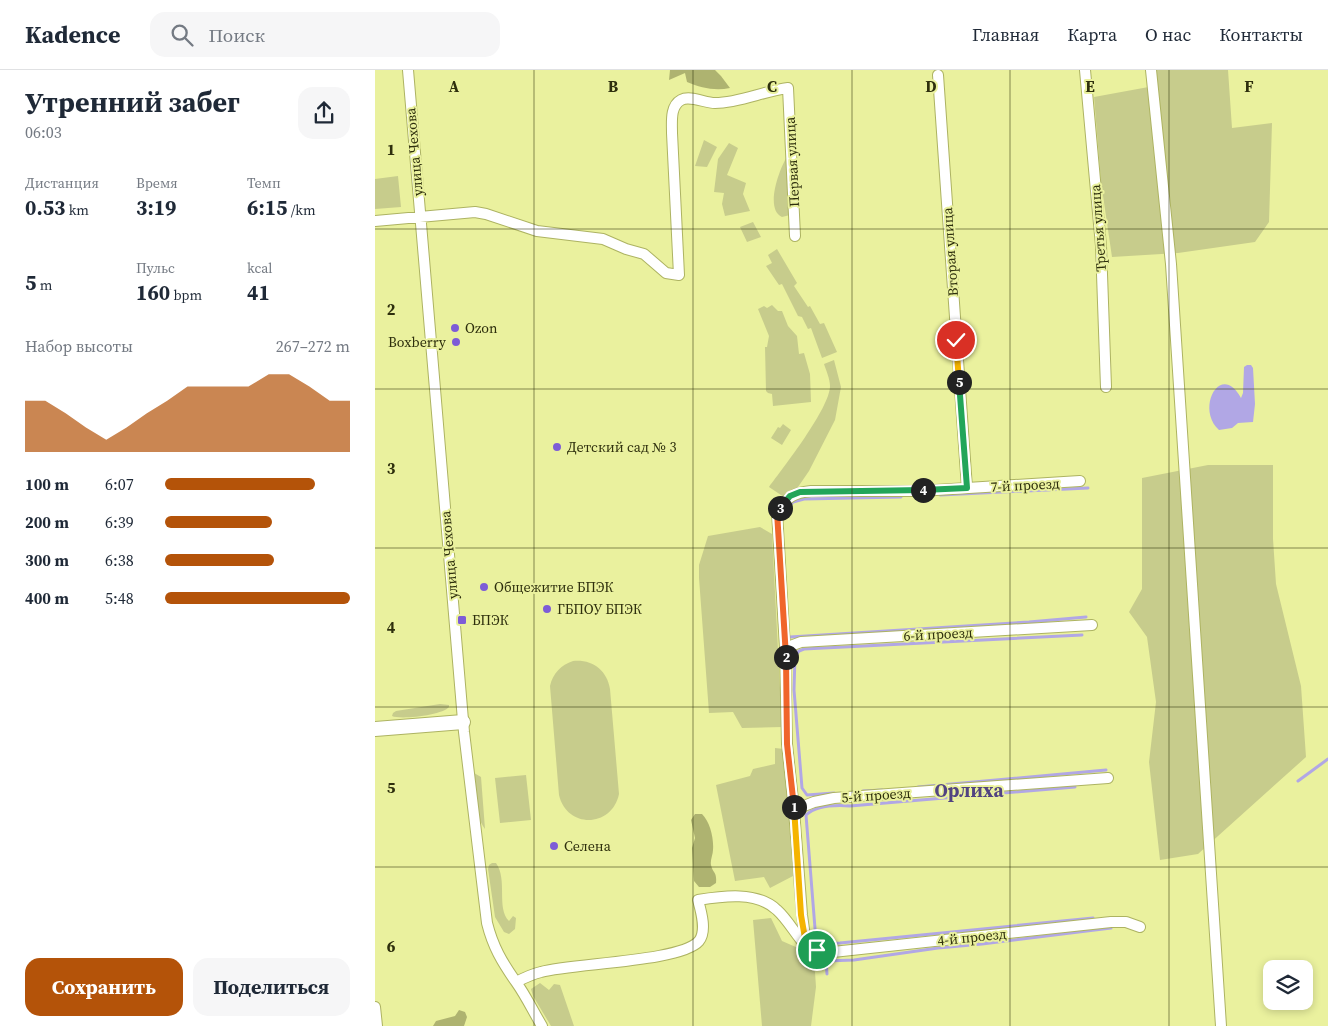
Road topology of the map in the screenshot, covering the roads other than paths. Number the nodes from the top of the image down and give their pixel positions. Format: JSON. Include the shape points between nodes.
{"nodes":[{"id":1,"x":408,"y":70,"type":"edge"},
{"id":2,"x":1085,"y":70,"type":"edge"},
{"id":3,"x":1151,"y":70,"type":"edge"},
{"id":4,"x":938,"y":75,"type":"dead end"},
{"id":5,"x":420,"y":217,"type":"junction"},
{"id":6,"x":375,"y":221,"type":"edge"},
{"id":7,"x":795,"y":236,"type":"dead end"},
{"id":8,"x":1106,"y":387,"type":"dead end"},
{"id":9,"x":1080,"y":482,"type":"dead end"},
{"id":10,"x":967,"y":488,"type":"junction"},
{"id":11,"x":1091,"y":625,"type":"dead end"},
{"id":12,"x":785,"y":648,"type":"junction"},
{"id":13,"x":463,"y":722,"type":"junction"},
{"id":14,"x":375,"y":729,"type":"edge"},
{"id":15,"x":1108,"y":778,"type":"dead end"},
{"id":16,"x":794,"y":810,"type":"junction"},
{"id":17,"x":1140,"y":927,"type":"dead end"},
{"id":18,"x":806,"y":944,"type":"junction"},
{"id":19,"x":516,"y":982,"type":"junction"},
{"id":20,"x":375,"y":1007,"type":"edge"},
{"id":21,"x":377,"y":1026,"type":"edge"},
{"id":22,"x":542,"y":1026,"type":"edge"},
{"id":23,"x":1221,"y":1026,"type":"edge"}],
"edges":[{"from":1,"to":5,"type":"street","name":"улица Чехова"},
{"from":2,"to":8,"type":"street","name":"Третья улица","via":[[1101,246]]},
{"from":3,"to":23,"type":"street","via":[[1171,264]]},
{"from":4,"to":10,"type":"street","name":"Вторая улица"},
{"from":5,"to":6,"type":"street"},
{"from":5,"to":7,"type":"street","name":"Первая улица","via":[[475,212],[537,231],[603,239],[643,254],[666,273],[679,275],[672,133],[672,114],[676,104],[681,99],[714,103],[738,100],[788,88]]},
{"from":5,"to":13,"type":"street","name":"улица Чехова"},
{"from":9,"to":10,"type":"street","name":"7-й проезд"},
{"from":10,"to":12,"type":"street","name":"7-й проезд","via":[[811,491],[790,496],[777,512]]},
{"from":11,"to":12,"type":"street","name":"6-й проезд","via":[[801,642]]},
{"from":12,"to":16,"type":"street","via":[[787,744]]},
{"from":13,"to":14,"type":"street"},
{"from":13,"to":19,"type":"street","name":"улица Чехова","via":[[487,923],[496,951]]},
{"from":15,"to":16,"type":"street","name":"5-й проезд","via":[[834,798]]},
{"from":16,"to":18,"type":"street"},
{"from":17,"to":18,"type":"street","name":"4-й проезд","via":[[1126,922],[1111,922],[833,952],[817,950]]},
{"from":18,"to":19,"type":"street","via":[[776,909],[755,898],[698,900],[702,932],[700,940],[691,947],[636,959],[541,971]]},
{"from":19,"to":22,"type":"street","name":"улица Чехова"},
{"from":20,"to":21,"type":"street"}]}
